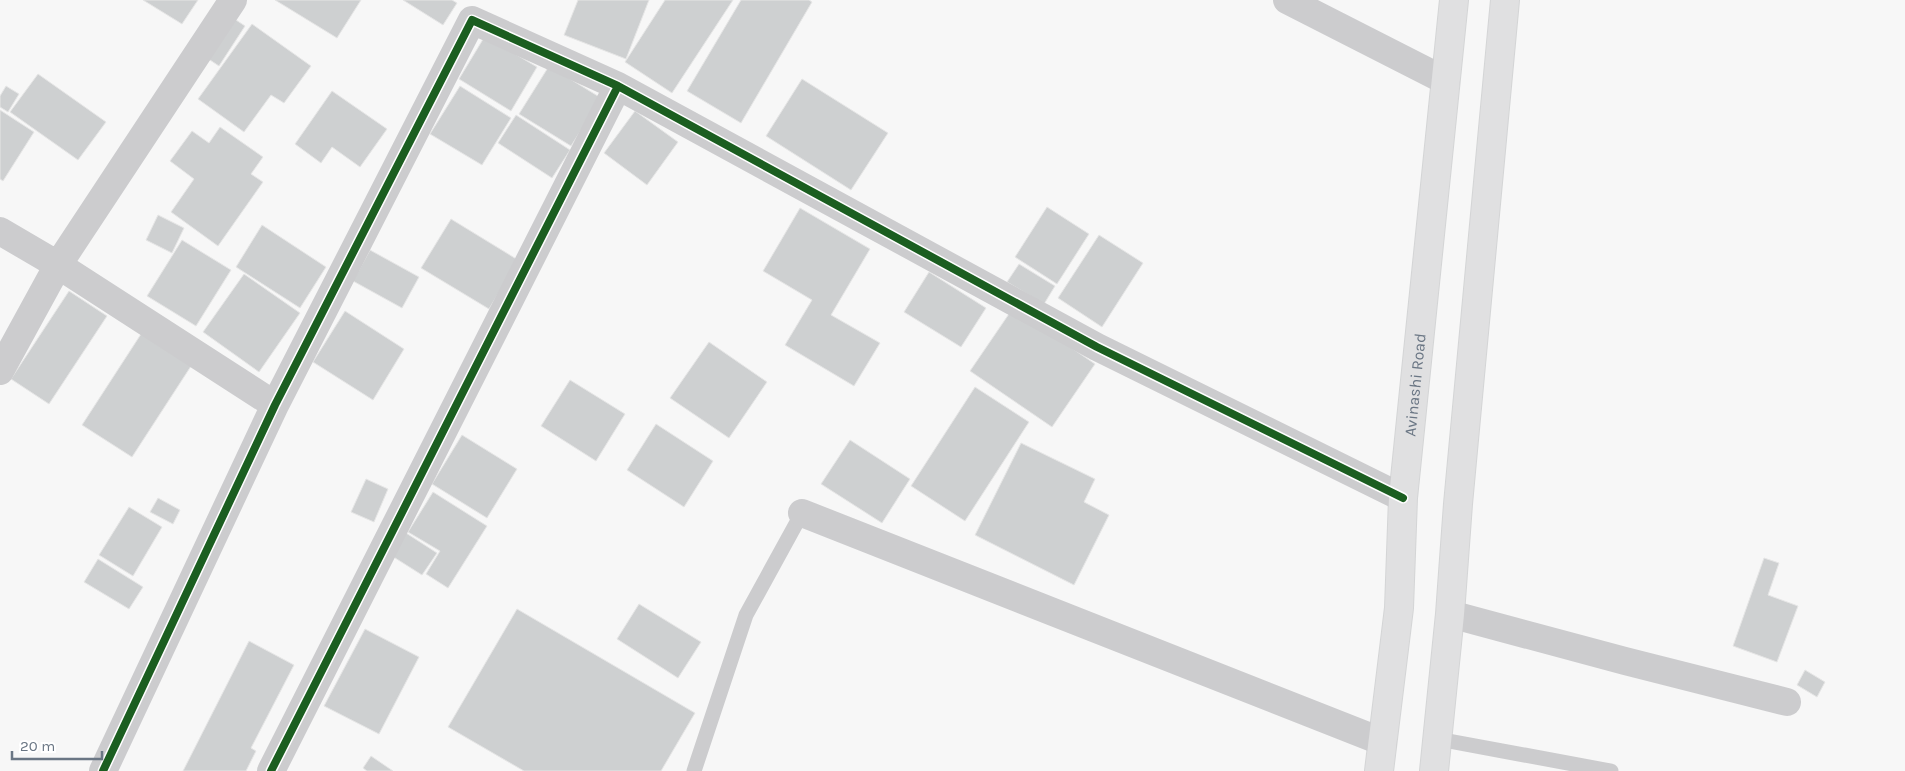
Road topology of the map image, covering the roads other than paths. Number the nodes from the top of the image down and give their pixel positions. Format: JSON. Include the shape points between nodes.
{"nodes":[{"id":1,"x":233,"y":0,"type":"edge"},
{"id":2,"x":1287,"y":0,"type":"edge"},
{"id":3,"x":1454,"y":0,"type":"edge"},
{"id":4,"x":1505,"y":0,"type":"edge"},
{"id":5,"x":1446,"y":81,"type":"junction"},
{"id":6,"x":618,"y":86,"type":"junction"},
{"id":7,"x":0,"y":231,"type":"edge"},
{"id":8,"x":58,"y":265,"type":"junction"},
{"id":9,"x":0,"y":371,"type":"edge"},
{"id":10,"x":275,"y":405,"type":"junction"},
{"id":11,"x":1403,"y":498,"type":"junction"},
{"id":12,"x":802,"y":513,"type":"joint"},
{"id":13,"x":1450,"y":614,"type":"junction"},
{"id":14,"x":1787,"y":702,"type":"dead end"},
{"id":15,"x":1438,"y":739,"type":"junction"},
{"id":16,"x":1383,"y":742,"type":"junction"},
{"id":17,"x":103,"y":771,"type":"edge"},
{"id":18,"x":270,"y":771,"type":"edge"},
{"id":19,"x":694,"y":771,"type":"edge"},
{"id":20,"x":1379,"y":771,"type":"edge"},
{"id":21,"x":1434,"y":771,"type":"edge"},
{"id":22,"x":1611,"y":771,"type":"edge"}],
"edges":[{"from":1,"to":8,"type":"street"},
{"from":2,"to":5,"type":"street"},
{"from":3,"to":5,"type":"main road","name":"Avinashi Road"},
{"from":4,"to":13,"type":"main road"},
{"from":5,"to":11,"type":"main road","name":"Avinashi Road"},
{"from":6,"to":10,"type":"street","via":[[472,20]]},
{"from":6,"to":11,"type":"street","via":[[1098,347]]},
{"from":6,"to":18,"type":"street"},
{"from":7,"to":8,"type":"street"},
{"from":8,"to":9,"type":"street"},
{"from":8,"to":10,"type":"street"},
{"from":10,"to":17,"type":"street"},
{"from":11,"to":16,"type":"main road","name":"Avinashi Road","via":[[1399,608]]},
{"from":12,"to":16,"type":"street"},
{"from":12,"to":19,"type":"lane","via":[[746,615]]},
{"from":13,"to":14,"type":"street"},
{"from":13,"to":15,"type":"main road"},
{"from":15,"to":21,"type":"main road"},
{"from":15,"to":22,"type":"lane"},
{"from":16,"to":20,"type":"main road","name":"Avinashi Road"}]}
